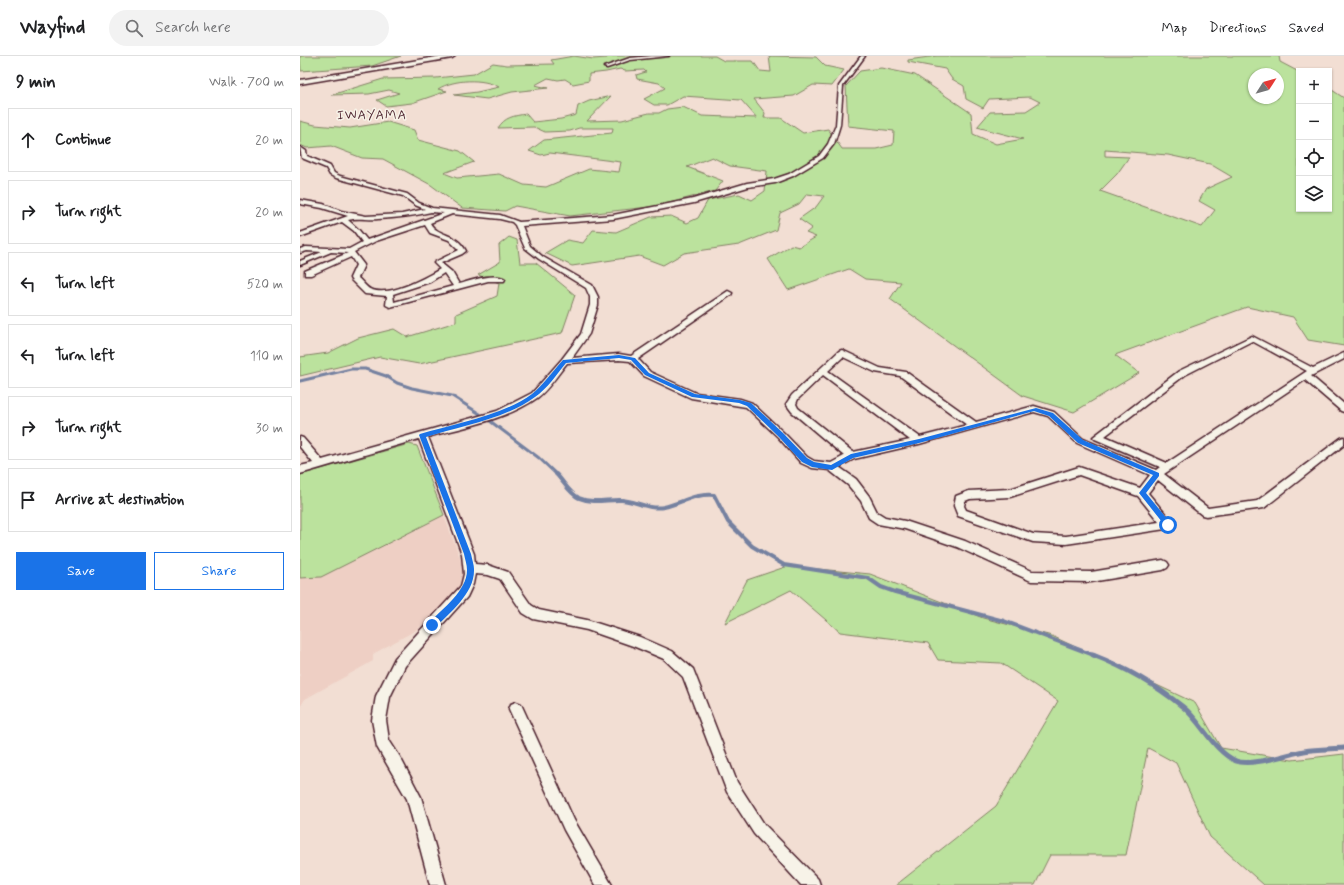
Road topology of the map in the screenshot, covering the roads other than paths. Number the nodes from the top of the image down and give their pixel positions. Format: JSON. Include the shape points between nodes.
{"nodes":[{"id":1,"x":452,"y":56,"type":"edge"},
{"id":2,"x":667,"y":56,"type":"edge"},
{"id":3,"x":863,"y":56,"type":"edge"},
{"id":4,"x":606,"y":67,"type":"dead end"},
{"id":5,"x":300,"y":82,"type":"edge"},
{"id":6,"x":300,"y":148,"type":"edge"},
{"id":7,"x":300,"y":202,"type":"edge"},
{"id":8,"x":431,"y":210,"type":"junction"},
{"id":9,"x":450,"y":213,"type":"junction"},
{"id":10,"x":354,"y":216,"type":"junction"},
{"id":11,"x":344,"y":220,"type":"junction"},
{"id":12,"x":427,"y":223,"type":"junction"},
{"id":13,"x":518,"y":224,"type":"junction"},
{"id":14,"x":300,"y":235,"type":"edge"},
{"id":15,"x":366,"y":243,"type":"junction"},
{"id":16,"x":331,"y":250,"type":"junction"},
{"id":17,"x":300,"y":251,"type":"edge"},
{"id":18,"x":352,"y":252,"type":"junction"},
{"id":19,"x":300,"y":263,"type":"edge"},
{"id":20,"x":444,"y":270,"type":"junction"},
{"id":21,"x":308,"y":273,"type":"dead end"},
{"id":22,"x":500,"y":279,"type":"dead end"},
{"id":23,"x":458,"y":288,"type":"junction"},
{"id":24,"x":728,"y":293,"type":"dead end"},
{"id":25,"x":388,"y":294,"type":"junction"},
{"id":26,"x":1344,"y":356,"type":"edge"},
{"id":27,"x":633,"y":359,"type":"junction"},
{"id":28,"x":564,"y":361,"type":"junction"},
{"id":29,"x":823,"y":371,"type":"junction"},
{"id":30,"x":1310,"y":374,"type":"junction"},
{"id":31,"x":1344,"y":409,"type":"edge"},
{"id":32,"x":975,"y":426,"type":"junction"},
{"id":33,"x":422,"y":435,"type":"junction"},
{"id":34,"x":300,"y":440,"type":"edge"},
{"id":35,"x":1344,"y":440,"type":"edge"},
{"id":36,"x":919,"y":441,"type":"junction"},
{"id":37,"x":851,"y":456,"type":"junction"},
{"id":38,"x":319,"y":464,"type":"junction"},
{"id":39,"x":832,"y":467,"type":"junction"},
{"id":40,"x":1168,"y":467,"type":"junction"},
{"id":41,"x":300,"y":470,"type":"edge"},
{"id":42,"x":1157,"y":474,"type":"junction"},
{"id":43,"x":1142,"y":493,"type":"junction"},
{"id":44,"x":1163,"y":565,"type":"dead end"},
{"id":45,"x":471,"y":569,"type":"junction"},
{"id":46,"x":516,"y":709,"type":"dead end"},
{"id":47,"x":438,"y":885,"type":"edge"},
{"id":48,"x":604,"y":885,"type":"edge"},
{"id":49,"x":812,"y":885,"type":"edge"}],
"edges":[{"from":1,"to":5,"type":"main road"},
{"from":2,"to":4,"type":"street","via":[[630,59]]},
{"from":3,"to":13,"type":"street","via":[[841,86],[838,125],[834,138],[821,157],[791,175],[775,181],[747,185],[694,202],[620,216]]},
{"from":6,"to":8,"type":"street","via":[[304,152],[304,157],[328,167],[332,174],[338,177],[405,195]]},
{"from":7,"to":10,"type":"street"},
{"from":8,"to":9,"type":"street"},
{"from":8,"to":10,"type":"street","via":[[384,218]]},
{"from":9,"to":12,"type":"street"},
{"from":9,"to":13,"type":"street","via":[[500,217]]},
{"from":10,"to":11,"type":"street"},
{"from":11,"to":14,"type":"street"},
{"from":11,"to":15,"type":"street"},
{"from":12,"to":15,"type":"street"},
{"from":12,"to":20,"type":"street","via":[[430,230],[449,237],[463,251],[438,261],[438,265]]},
{"from":13,"to":28,"type":"street","via":[[527,247],[589,287],[594,297],[585,334]]},
{"from":15,"to":18,"type":"street"},
{"from":16,"to":17,"type":"street"},
{"from":16,"to":18,"type":"street"},
{"from":16,"to":19,"type":"street"},
{"from":18,"to":21,"type":"street"},
{"from":18,"to":25,"type":"street","via":[[360,267],[354,278],[365,290],[376,294]]},
{"from":20,"to":23,"type":"street"},
{"from":20,"to":25,"type":"street","via":[[427,280]]},
{"from":22,"to":23,"type":"street","via":[[488,279]]},
{"from":23,"to":25,"type":"street","via":[[390,305],[391,296]]},
{"from":24,"to":27,"type":"street"},
{"from":26,"to":30,"type":"street"},
{"from":27,"to":28,"type":"street","via":[[619,357]]},
{"from":27,"to":39,"type":"street","via":[[647,374],[694,396],[749,405],[782,435],[804,460]]},
{"from":28,"to":33,"type":"street","via":[[535,395],[518,405],[500,413]]},
{"from":29,"to":32,"type":"street","via":[[842,353],[878,370],[903,374]]},
{"from":29,"to":36,"type":"street"},
{"from":29,"to":37,"type":"street","via":[[795,397],[791,404]]},
{"from":30,"to":31,"type":"street"},
{"from":30,"to":40,"type":"street"},
{"from":30,"to":40,"type":"street","via":[[1252,338],[1182,373],[1098,437]]},
{"from":32,"to":36,"type":"street"},
{"from":32,"to":42,"type":"street","via":[[1034,409],[1051,414],[1080,441]]},
{"from":33,"to":38,"type":"street"},
{"from":33,"to":45,"type":"street","via":[[468,554]]},
{"from":34,"to":38,"type":"street"},
{"from":35,"to":42,"type":"street","via":[[1260,505],[1206,512]]},
{"from":36,"to":37,"type":"street"},
{"from":37,"to":39,"type":"street"},
{"from":38,"to":41,"type":"street"},
{"from":39,"to":44,"type":"street","via":[[852,482],[873,515],[882,521],[906,525],[961,544],[1031,576],[1091,577]]},
{"from":40,"to":42,"type":"street"},
{"from":42,"to":43,"type":"street"},
{"from":43,"to":43,"type":"street","via":[[1079,471],[1010,493],[969,495],[960,499],[959,506],[962,513],[1033,538],[1066,540],[1168,525]]},
{"from":45,"to":47,"type":"street","via":[[463,593],[400,662],[383,696],[379,720],[382,742],[414,797]]},
{"from":45,"to":49,"type":"street","via":[[488,570],[504,575],[527,609],[537,615],[587,625],[636,641],[668,655],[688,673],[732,787],[759,829]]},
{"from":46,"to":48,"type":"street","via":[[569,824]]}]}
